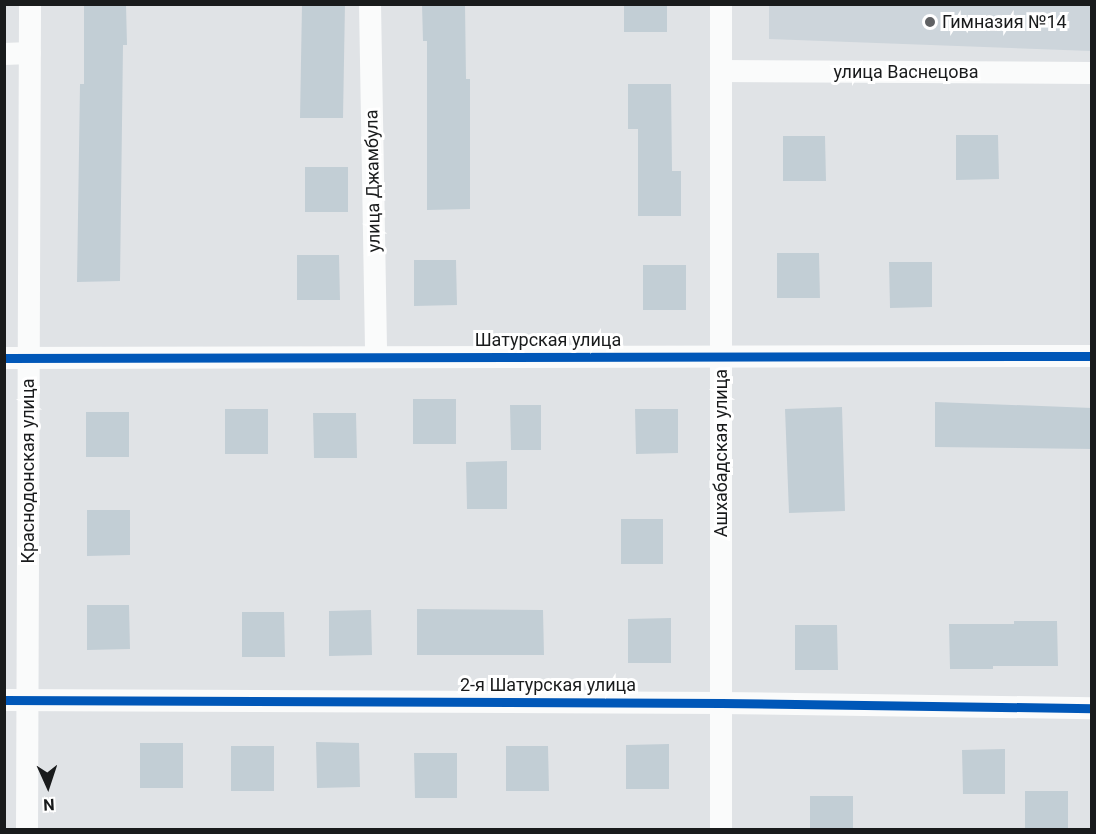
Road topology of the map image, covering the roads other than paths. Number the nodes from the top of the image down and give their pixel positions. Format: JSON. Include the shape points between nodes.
{"nodes":[{"id":1,"x":30,"y":4,"type":"edge"},
{"id":2,"x":370,"y":4,"type":"edge"},
{"id":3,"x":721,"y":4,"type":"edge"},
{"id":4,"x":30,"y":53,"type":"junction"},
{"id":5,"x":4,"y":54,"type":"edge"},
{"id":6,"x":721,"y":71,"type":"junction"},
{"id":7,"x":1092,"y":73,"type":"edge"},
{"id":8,"x":721,"y":356,"type":"junction"},
{"id":9,"x":1092,"y":356,"type":"edge"},
{"id":10,"x":376,"y":357,"type":"junction"},
{"id":11,"x":4,"y":358,"type":"edge"},
{"id":12,"x":28,"y":358,"type":"junction"},
{"id":13,"x":4,"y":699,"type":"edge"},
{"id":14,"x":27,"y":699,"type":"junction"},
{"id":15,"x":721,"y":703,"type":"junction"},
{"id":16,"x":1092,"y":708,"type":"edge"},
{"id":17,"x":27,"y":830,"type":"edge"},
{"id":18,"x":721,"y":830,"type":"edge"}],
"edges":[{"from":1,"to":4,"type":"street","name":"Краснодонская улица"},
{"from":2,"to":10,"type":"street","name":"улица Джамбула"},
{"from":3,"to":6,"type":"street","name":"Ашхабадская улица"},
{"from":4,"to":5,"type":"street"},
{"from":4,"to":12,"type":"street","name":"Краснодонская улица"},
{"from":6,"to":7,"type":"street","name":"улица Васнецова"},
{"from":6,"to":8,"type":"street","name":"Ашхабадская улица"},
{"from":8,"to":9,"type":"street","name":"Шатурская улица"},
{"from":8,"to":10,"type":"street","name":"Шатурская улица"},
{"from":8,"to":15,"type":"street","name":"Ашхабадская улица"},
{"from":10,"to":12,"type":"street","name":"Шатурская улица"},
{"from":11,"to":12,"type":"street","name":"Шатурская улица"},
{"from":12,"to":14,"type":"street","name":"Краснодонская улица"},
{"from":13,"to":14,"type":"street","name":"2-я Шатурская улица"},
{"from":14,"to":15,"type":"street","name":"2-я Шатурская улица"},
{"from":14,"to":17,"type":"street","name":"Краснодонская улица"},
{"from":15,"to":16,"type":"street","name":"2-я Шатурская улица"},
{"from":15,"to":18,"type":"street","name":"Ашхабадская улица"}]}
